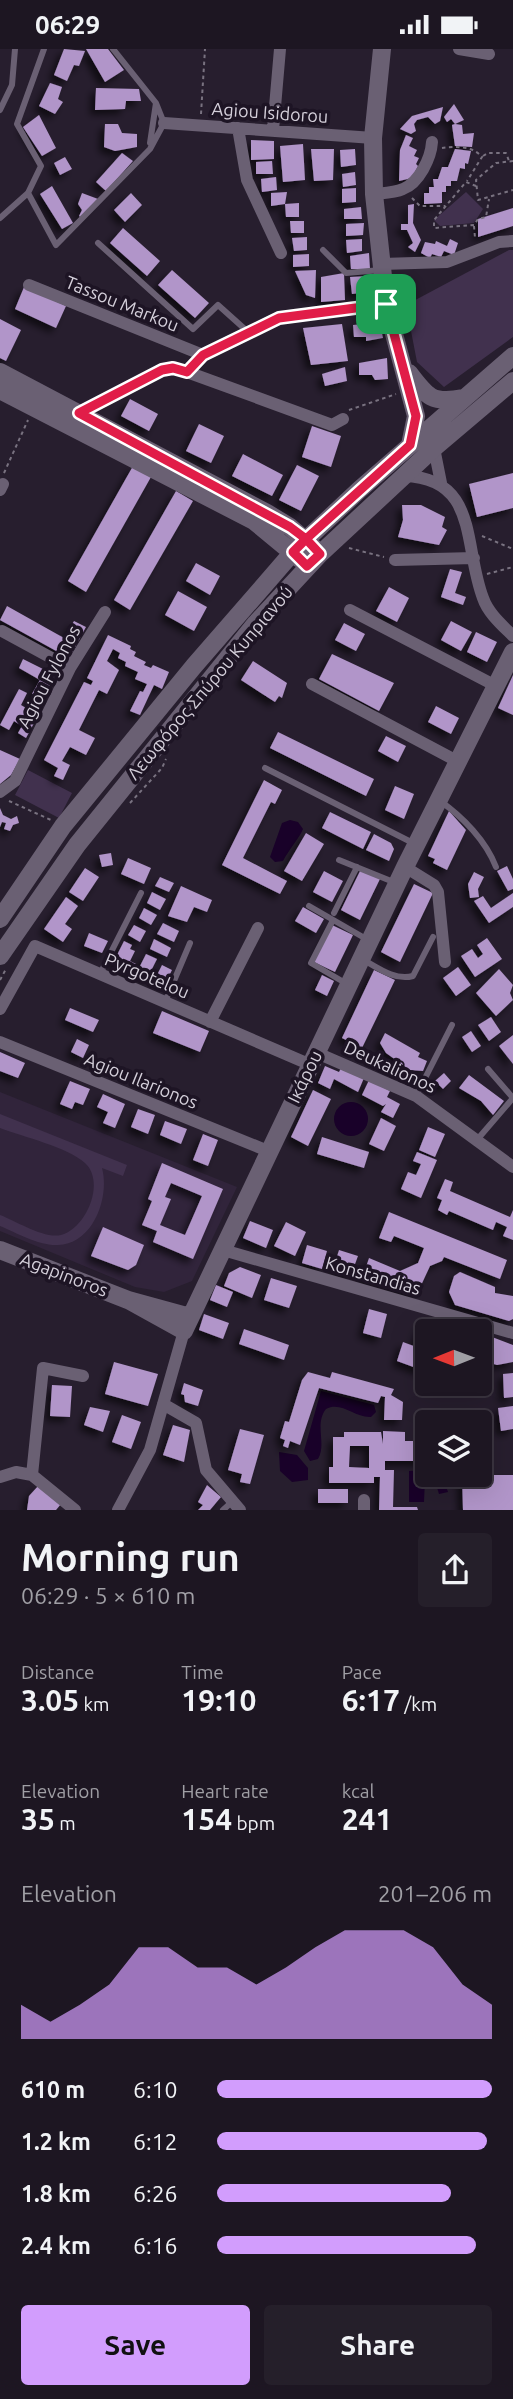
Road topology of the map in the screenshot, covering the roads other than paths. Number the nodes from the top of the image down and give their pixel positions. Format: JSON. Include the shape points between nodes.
{"nodes":[{"id":1,"x":15,"y":49,"type":"edge"},
{"id":2,"x":44,"y":49,"type":"edge"},
{"id":3,"x":113,"y":49,"type":"edge"},
{"id":4,"x":280,"y":49,"type":"edge"},
{"id":5,"x":382,"y":49,"type":"edge"},
{"id":6,"x":459,"y":49,"type":"edge"},
{"id":7,"x":489,"y":54,"type":"dead end"},
{"id":8,"x":156,"y":103,"type":"junction"},
{"id":9,"x":0,"y":110,"type":"edge"},
{"id":10,"x":164,"y":123,"type":"junction"},
{"id":11,"x":239,"y":128,"type":"junction"},
{"id":12,"x":273,"y":130,"type":"junction"},
{"id":13,"x":373,"y":138,"type":"junction"},
{"id":14,"x":432,"y":145,"type":"road end"},
{"id":15,"x":150,"y":149,"type":"junction"},
{"id":16,"x":28,"y":193,"type":"junction"},
{"id":17,"x":374,"y":194,"type":"junction"},
{"id":18,"x":0,"y":218,"type":"edge"},
{"id":19,"x":513,"y":240,"type":"edge"},
{"id":20,"x":98,"y":243,"type":"dead end"},
{"id":21,"x":323,"y":250,"type":"dead end"},
{"id":22,"x":281,"y":253,"type":"dead end"},
{"id":23,"x":382,"y":267,"type":"junction"},
{"id":24,"x":29,"y":285,"type":"dead end"},
{"id":25,"x":386,"y":304,"type":"junction"},
{"id":26,"x":247,"y":331,"type":"junction"},
{"id":27,"x":203,"y":355,"type":"junction"},
{"id":28,"x":513,"y":356,"type":"edge"},
{"id":29,"x":404,"y":364,"type":"junction"},
{"id":30,"x":0,"y":372,"type":"edge"},
{"id":31,"x":513,"y":381,"type":"edge"},
{"id":32,"x":0,"y":390,"type":"edge"},
{"id":33,"x":464,"y":397,"type":"junction"},
{"id":34,"x":343,"y":419,"type":"road end"},
{"id":35,"x":410,"y":445,"type":"junction"},
{"id":36,"x":434,"y":448,"type":"junction"},
{"id":37,"x":404,"y":476,"type":"junction"},
{"id":38,"x":441,"y":483,"type":"junction"},
{"id":39,"x":299,"y":545,"type":"junction"},
{"id":40,"x":474,"y":558,"type":"junction"},
{"id":41,"x":313,"y":560,"type":"junction"},
{"id":42,"x":395,"y":560,"type":"road end"},
{"id":43,"x":350,"y":610,"type":"dead end"},
{"id":44,"x":105,"y":612,"type":"dead end"},
{"id":45,"x":2,"y":631,"type":"dead end"},
{"id":46,"x":513,"y":636,"type":"edge"},
{"id":47,"x":513,"y":652,"type":"edge"},
{"id":48,"x":70,"y":668,"type":"junction"},
{"id":49,"x":312,"y":684,"type":"dead end"},
{"id":50,"x":496,"y":686,"type":"junction"},
{"id":51,"x":457,"y":761,"type":"junction"},
{"id":52,"x":265,"y":768,"type":"dead end"},
{"id":53,"x":1,"y":792,"type":"edge"},
{"id":54,"x":439,"y":800,"type":"junction"},
{"id":55,"x":417,"y":845,"type":"junction"},
{"id":56,"x":339,"y":860,"type":"dead end"},
{"id":57,"x":357,"y":867,"type":"junction"},
{"id":58,"x":405,"y":867,"type":"junction"},
{"id":59,"x":496,"y":867,"type":"dead end"},
{"id":60,"x":397,"y":884,"type":"junction"},
{"id":61,"x":141,"y":893,"type":"dead end"},
{"id":62,"x":309,"y":906,"type":"dead end"},
{"id":63,"x":333,"y":916,"type":"junction"},
{"id":64,"x":0,"y":919,"type":"edge"},
{"id":65,"x":258,"y":928,"type":"dead end"},
{"id":66,"x":433,"y":937,"type":"dead end"},
{"id":67,"x":370,"y":941,"type":"junction"},
{"id":68,"x":190,"y":943,"type":"dead end"},
{"id":69,"x":5,"y":959,"type":"edge"},
{"id":70,"x":362,"y":959,"type":"junction"},
{"id":71,"x":445,"y":962,"type":"dead end"},
{"id":72,"x":100,"y":976,"type":"junction"},
{"id":73,"x":349,"y":985,"type":"junction"},
{"id":74,"x":165,"y":1002,"type":"junction"},
{"id":75,"x":0,"y":1009,"type":"edge"},
{"id":76,"x":210,"y":1022,"type":"junction"},
{"id":77,"x":452,"y":1025,"type":"dead end"},
{"id":78,"x":0,"y":1042,"type":"edge"},
{"id":79,"x":314,"y":1059,"type":"junction"},
{"id":80,"x":488,"y":1069,"type":"dead end"},
{"id":81,"x":416,"y":1097,"type":"junction"},
{"id":82,"x":476,"y":1141,"type":"junction"},
{"id":83,"x":268,"y":1151,"type":"junction"},
{"id":84,"x":513,"y":1167,"type":"edge"},
{"id":85,"x":0,"y":1250,"type":"edge"},
{"id":86,"x":223,"y":1250,"type":"junction"},
{"id":87,"x":206,"y":1282,"type":"junction"},
{"id":88,"x":128,"y":1300,"type":"junction"},
{"id":89,"x":154,"y":1305,"type":"junction"},
{"id":90,"x":187,"y":1324,"type":"junction"},
{"id":91,"x":513,"y":1333,"type":"edge"},
{"id":92,"x":83,"y":1376,"type":"dead end"},
{"id":93,"x":163,"y":1404,"type":"junction"},
{"id":94,"x":32,"y":1475,"type":"junction"},
{"id":95,"x":0,"y":1477,"type":"edge"},
{"id":96,"x":236,"y":1505,"type":"edge"},
{"id":97,"x":75,"y":1510,"type":"edge"},
{"id":98,"x":118,"y":1510,"type":"edge"},
{"id":99,"x":223,"y":1510,"type":"edge"}],
"edges":[{"from":1,"to":9,"type":"lane","via":[[12,85]]},
{"from":2,"to":16,"type":"lane","via":[[17,124],[41,166]]},
{"from":3,"to":8,"type":"lane"},
{"from":4,"to":12,"type":"street"},
{"from":5,"to":13,"type":"main road"},
{"from":6,"to":7,"type":"street"},
{"from":8,"to":10,"type":"lane"},
{"from":8,"to":15,"type":"lane"},
{"from":10,"to":11,"type":"street","name":"Agiou Isidorou"},
{"from":10,"to":15,"type":"lane"},
{"from":11,"to":12,"type":"street","name":"Agiou Isidorou"},
{"from":11,"to":22,"type":"street","via":[[247,180]]},
{"from":12,"to":13,"type":"street","name":"Agiou Isidorou"},
{"from":13,"to":17,"type":"main road"},
{"from":14,"to":17,"type":"street","via":[[429,159],[405,189]]},
{"from":15,"to":16,"type":"lane","via":[[56,245]]},
{"from":16,"to":18,"type":"lane"},
{"from":17,"to":23,"type":"main road"},
{"from":19,"to":23,"type":"street","via":[[447,262]]},
{"from":20,"to":26,"type":"lane","via":[[193,329],[218,305]]},
{"from":21,"to":23,"type":"lane","via":[[346,273]]},
{"from":23,"to":25,"type":"main road"},
{"from":24,"to":27,"type":"street","name":"Tassou Markou"},
{"from":25,"to":26,"type":"street","via":[[279,318]]},
{"from":25,"to":29,"type":"main road"},
{"from":26,"to":27,"type":"street"},
{"from":27,"to":34,"type":"street","via":[[187,372],[332,425]]},
{"from":28,"to":33,"type":"main road","name":"Λεωφόρος Σπύρου Κυπριανού"},
{"from":29,"to":33,"type":"main road","via":[[426,395],[445,401]]},
{"from":29,"to":35,"type":"main road","via":[[416,416]]},
{"from":30,"to":39,"type":"main road","via":[[267,513]]},
{"from":31,"to":36,"type":"main road","name":"Λεωφόρος Σπύρου Κυπριανού"},
{"from":32,"to":39,"type":"main road"},
{"from":33,"to":35,"type":"main road","name":"Λεωφόρος Σπύρου Κυπριανού"},
{"from":35,"to":39,"type":"main road","name":"Λεωφόρος Σπύρου Κυπριανού"},
{"from":36,"to":37,"type":"main road","name":"Λεωφόρος Σπύρου Κυπριανού"},
{"from":36,"to":38,"type":"street"},
{"from":37,"to":38,"type":"street"},
{"from":37,"to":41,"type":"main road","name":"Λεωφόρος Σπύρου Κυπριανού"},
{"from":38,"to":40,"type":"street","via":[[462,512]]},
{"from":39,"to":41,"type":"main road"},
{"from":39,"to":64,"type":"main road","name":"Λεωφόρος Σπύρου Κυπριανού","via":[[63,826]]},
{"from":40,"to":42,"type":"street"},
{"from":40,"to":46,"type":"street","via":[[484,603]]},
{"from":41,"to":69,"type":"main road","name":"Λεωφόρος Σπύρου Κυπριανού","via":[[149,754],[44,890]]},
{"from":43,"to":50,"type":"street"},
{"from":44,"to":48,"type":"street","name":"Agiou Fylonos"},
{"from":45,"to":48,"type":"street"},
{"from":47,"to":50,"type":"main road","name":"Ικάρου"},
{"from":48,"to":53,"type":"street","name":"Agiou Fylonos","via":[[15,781]]},
{"from":49,"to":51,"type":"street"},
{"from":50,"to":51,"type":"main road","name":"Ικάρου"},
{"from":51,"to":54,"type":"main road","name":"Ικάρου"},
{"from":52,"to":55,"type":"lane"},
{"from":54,"to":55,"type":"main road","name":"Ικάρου"},
{"from":54,"to":59,"type":"lane","via":[[458,814],[491,854]]},
{"from":55,"to":58,"type":"main road","name":"Ικάρου"},
{"from":56,"to":57,"type":"lane"},
{"from":57,"to":60,"type":"lane"},
{"from":57,"to":63,"type":"lane"},
{"from":58,"to":60,"type":"main road","name":"Ικάρου"},
{"from":58,"to":71,"type":"street","via":[[438,892]]},
{"from":60,"to":67,"type":"main road","name":"Ικάρου"},
{"from":61,"to":72,"type":"lane"},
{"from":62,"to":63,"type":"lane"},
{"from":63,"to":67,"type":"lane"},
{"from":63,"to":73,"type":"lane","via":[[311,963]]},
{"from":65,"to":76,"type":"street"},
{"from":66,"to":70,"type":"lane","via":[[409,978]]},
{"from":67,"to":70,"type":"main road","name":"Ικάρου"},
{"from":68,"to":74,"type":"lane"},
{"from":70,"to":73,"type":"main road","name":"Ικάρου"},
{"from":72,"to":74,"type":"street","name":"Pyrgotelou"},
{"from":72,"to":75,"type":"street","name":"Pyrgotelou","via":[[35,946]]},
{"from":73,"to":79,"type":"main road","name":"Ικάρου"},
{"from":74,"to":76,"type":"street","name":"Pyrgotelou"},
{"from":76,"to":79,"type":"street","name":"Pyrgotelou"},
{"from":77,"to":81,"type":"lane"},
{"from":78,"to":83,"type":"street","name":"Agiou Ilarionos"},
{"from":79,"to":81,"type":"street","name":"Deukalionos"},
{"from":79,"to":83,"type":"main road","name":"Ικάρου"},
{"from":80,"to":82,"type":"lane","via":[[513,1098]]},
{"from":81,"to":82,"type":"street","name":"Deukalionos"},
{"from":82,"to":84,"type":"street","name":"Deukalionos"},
{"from":83,"to":86,"type":"main road","name":"Ικάρου"},
{"from":85,"to":88,"type":"main road","name":"Agapinoros"},
{"from":86,"to":87,"type":"main road","name":"Ικάρου"},
{"from":86,"to":91,"type":"street","name":"Konstandias"},
{"from":87,"to":89,"type":"main road","via":[[188,1297]]},
{"from":87,"to":90,"type":"main road","name":"Ικάρου"},
{"from":88,"to":89,"type":"main road","name":"Agapinoros"},
{"from":88,"to":90,"type":"main road","name":"Agapinoros"},
{"from":89,"to":90,"type":"main road","name":"Agapinoros"},
{"from":90,"to":93,"type":"street","name":"Ικάρου"},
{"from":92,"to":94,"type":"street","via":[[43,1368]]},
{"from":93,"to":96,"type":"street","via":[[196,1423],[206,1469]]},
{"from":93,"to":98,"type":"street","name":"Ικάρου","via":[[146,1459]]},
{"from":94,"to":95,"type":"street","via":[[16,1472]]},
{"from":94,"to":97,"type":"street"},
{"from":96,"to":99,"type":"lane"}]}
